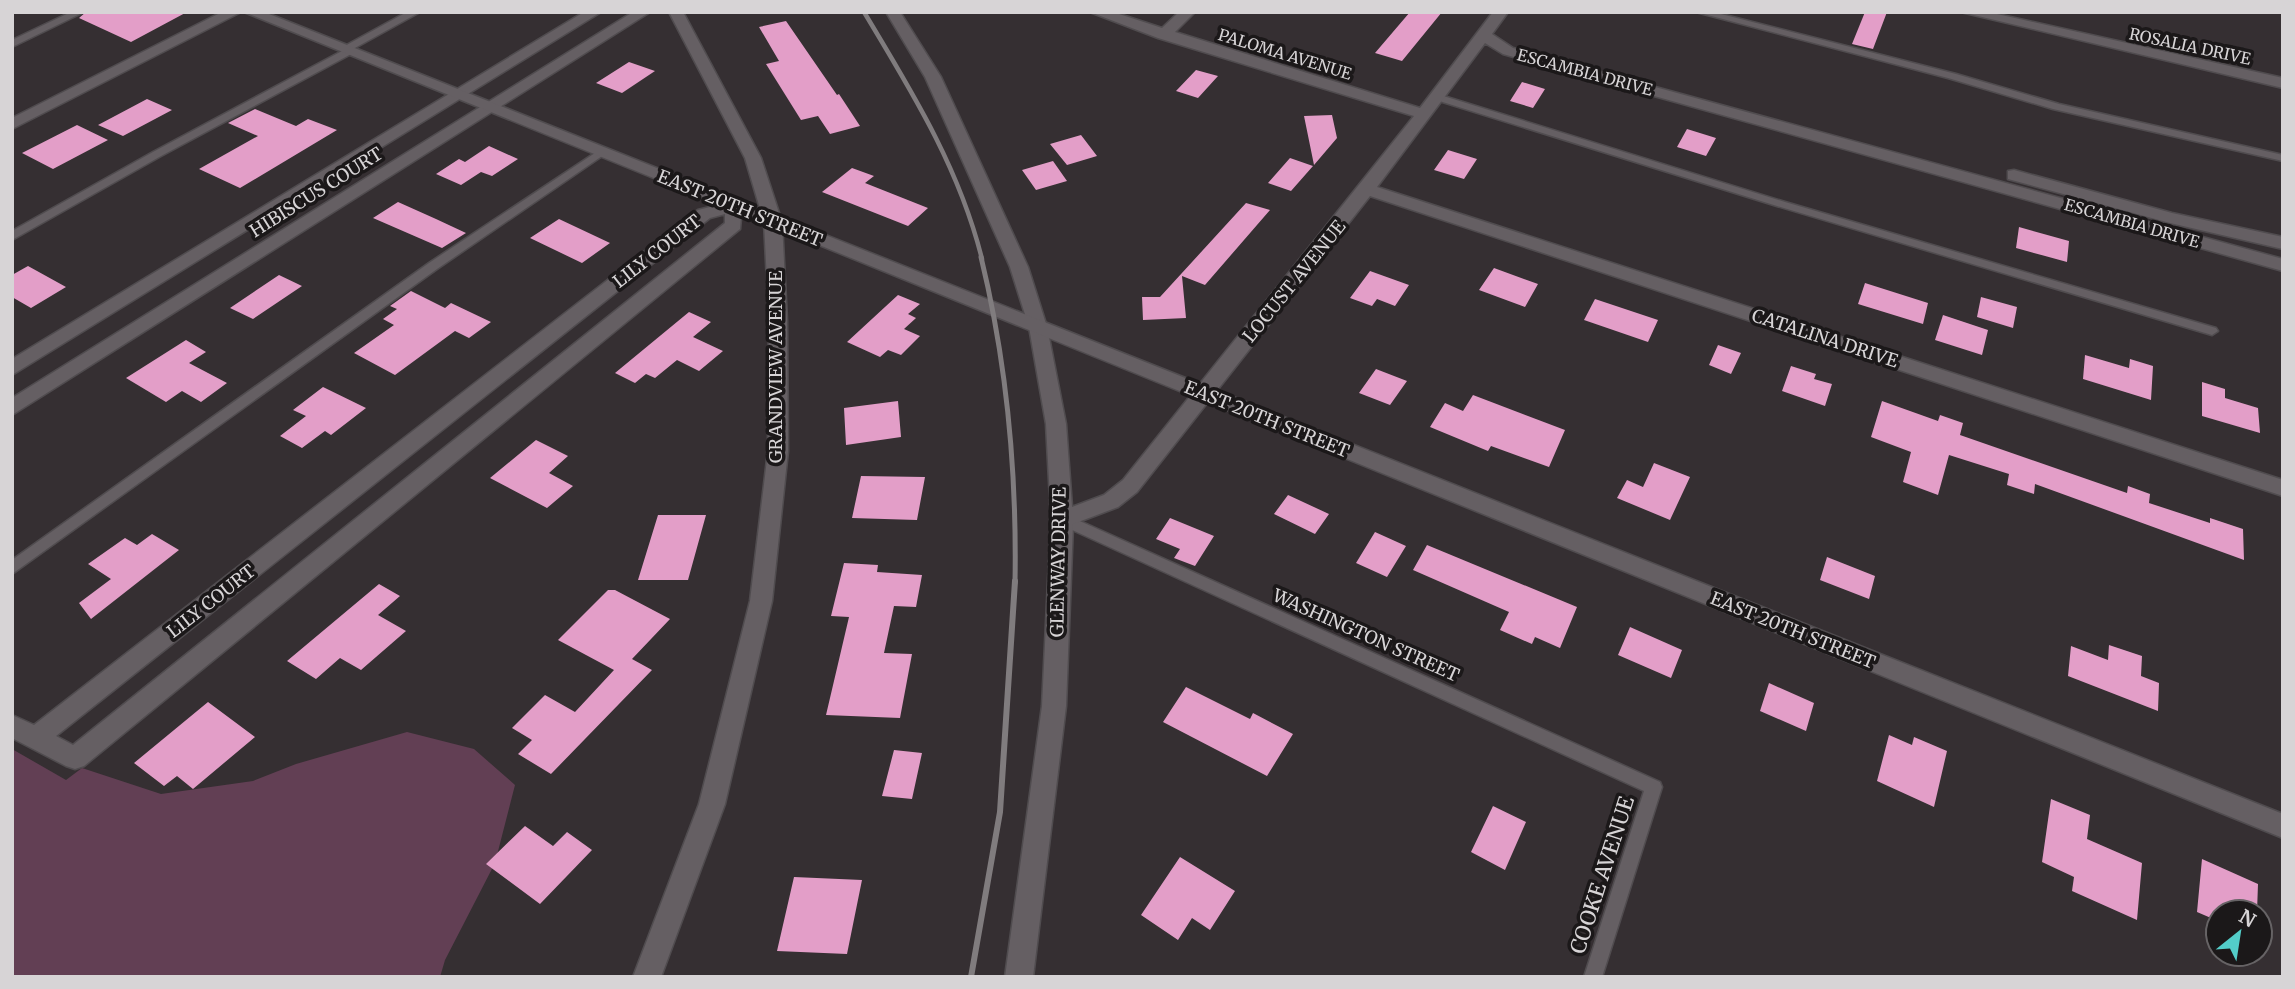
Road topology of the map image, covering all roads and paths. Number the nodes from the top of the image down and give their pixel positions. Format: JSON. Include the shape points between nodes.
{"nodes":[{"id":1,"x":79,"y":12,"type":"edge"},
{"id":2,"x":234,"y":12,"type":"edge"},
{"id":3,"x":251,"y":12,"type":"edge"},
{"id":4,"x":415,"y":12,"type":"edge"},
{"id":5,"x":594,"y":12,"type":"edge"},
{"id":6,"x":643,"y":12,"type":"edge"},
{"id":7,"x":676,"y":12,"type":"edge"},
{"id":8,"x":893,"y":12,"type":"edge"},
{"id":9,"x":1097,"y":12,"type":"edge"},
{"id":10,"x":1188,"y":12,"type":"edge"},
{"id":11,"x":1501,"y":12,"type":"edge"},
{"id":12,"x":1701,"y":12,"type":"edge"},
{"id":13,"x":1968,"y":12,"type":"edge"},
{"id":14,"x":1163,"y":35,"type":"junction"},
{"id":15,"x":1484,"y":36,"type":"junction"},
{"id":16,"x":12,"y":44,"type":"edge"},
{"id":17,"x":348,"y":50,"type":"junction"},
{"id":18,"x":2283,"y":83,"type":"edge"},
{"id":19,"x":457,"y":93,"type":"junction"},
{"id":20,"x":1437,"y":97,"type":"junction"},
{"id":21,"x":491,"y":107,"type":"junction"},
{"id":22,"x":1424,"y":114,"type":"junction"},
{"id":23,"x":12,"y":124,"type":"edge"},
{"id":24,"x":601,"y":152,"type":"junction"},
{"id":25,"x":2283,"y":158,"type":"edge"},
{"id":26,"x":1367,"y":189,"type":"junction"},
{"id":27,"x":734,"y":206,"type":"junction"},
{"id":28,"x":773,"y":222,"type":"junction"},
{"id":29,"x":2170,"y":225,"type":"junction"},
{"id":30,"x":12,"y":236,"type":"edge"},
{"id":31,"x":2283,"y":243,"type":"edge"},
{"id":32,"x":2283,"y":265,"type":"edge"},
{"id":33,"x":1038,"y":327,"type":"junction"},
{"id":34,"x":2212,"y":331,"type":"dead end"},
{"id":35,"x":12,"y":368,"type":"edge"},
{"id":36,"x":1203,"y":394,"type":"junction"},
{"id":37,"x":12,"y":408,"type":"edge"},
{"id":38,"x":2283,"y":488,"type":"edge"},
{"id":39,"x":1062,"y":519,"type":"junction"},
{"id":40,"x":12,"y":568,"type":"edge"},
{"id":41,"x":12,"y":726,"type":"edge"},
{"id":42,"x":36,"y":738,"type":"junction"},
{"id":43,"x":1654,"y":787,"type":"joint"},
{"id":44,"x":2283,"y":826,"type":"edge"},
{"id":45,"x":647,"y":977,"type":"edge"},
{"id":46,"x":1019,"y":977,"type":"edge"},
{"id":47,"x":1592,"y":977,"type":"edge"}],
"edges":[{"from":1,"to":16,"type":"lane"},
{"from":2,"to":23,"type":"street"},
{"from":3,"to":17,"type":"street","name":"EAST 20TH STREET"},
{"from":4,"to":17,"type":"lane"},
{"from":5,"to":19,"type":"street","name":"HIBISCUS COURT"},
{"from":6,"to":21,"type":"street","name":"HIBISCUS COURT"},
{"from":7,"to":28,"type":"street","name":"GRANDVIEW AVENUE","via":[[753,158]]},
{"from":8,"to":33,"type":"street","name":"GLENWAY DRIVE","via":[[933,77],[1019,267]]},
{"from":9,"to":14,"type":"street","name":"PALOMA AVENUE"},
{"from":10,"to":14,"type":"street"},
{"from":11,"to":15,"type":"street","name":"LOCUST AVENUE"},
{"from":12,"to":25,"type":"lane","via":[[2057,107]]},
{"from":13,"to":18,"type":"street","name":"ROSALIA DRIVE"},
{"from":14,"to":22,"type":"street","name":"PALOMA AVENUE"},
{"from":15,"to":20,"type":"street","name":"LOCUST AVENUE"},
{"from":15,"to":29,"type":"street","name":"ESCAMBIA DRIVE","via":[[1508,51]]},
{"from":17,"to":19,"type":"street","name":"EAST 20TH STREET"},
{"from":17,"to":30,"type":"lane"},
{"from":19,"to":21,"type":"street","name":"EAST 20TH STREET"},
{"from":19,"to":35,"type":"street","name":"HIBISCUS COURT"},
{"from":20,"to":22,"type":"street","name":"LOCUST AVENUE"},
{"from":20,"to":34,"type":"lane"},
{"from":21,"to":24,"type":"street","name":"EAST 20TH STREET"},
{"from":21,"to":37,"type":"street","name":"HIBISCUS COURT"},
{"from":22,"to":26,"type":"street","name":"LOCUST AVENUE"},
{"from":24,"to":27,"type":"street","name":"EAST 20TH STREET"},
{"from":24,"to":40,"type":"lane","via":[[433,266]]},
{"from":26,"to":36,"type":"street","name":"LOCUST AVENUE"},
{"from":26,"to":38,"type":"street","name":"CATALINA DRIVE"},
{"from":27,"to":28,"type":"street","name":"EAST 20TH STREET"},
{"from":27,"to":42,"type":"street","name":"LILY COURT","via":[[704,214]]},
{"from":27,"to":42,"type":"street","name":"LILY COURT","via":[[734,225],[75,758]]},
{"from":28,"to":33,"type":"street","name":"EAST 20TH STREET"},
{"from":28,"to":45,"type":"street","name":"GRANDVIEW AVENUE","via":[[778,451],[761,601],[712,804]]},
{"from":29,"to":31,"type":"street","name":"ESCAMBIA DRIVE"},
{"from":29,"to":32,"type":"street","name":"ESCAMBIA DRIVE"},
{"from":33,"to":36,"type":"street","name":"EAST 20TH STREET"},
{"from":33,"to":39,"type":"street","name":"GLENWAY DRIVE","via":[[1056,424]]},
{"from":36,"to":39,"type":"street","name":"LOCUST AVENUE","via":[[1130,486],[1111,501]]},
{"from":36,"to":44,"type":"street","name":"EAST 20TH STREET"},
{"from":39,"to":43,"type":"lane","name":"WASHINGTON STREET"},
{"from":39,"to":46,"type":"street","name":"GLENWAY DRIVE","via":[[1054,706]]},
{"from":41,"to":42,"type":"street"},
{"from":43,"to":47,"type":"lane","name":"COOKE AVENUE"}]}
